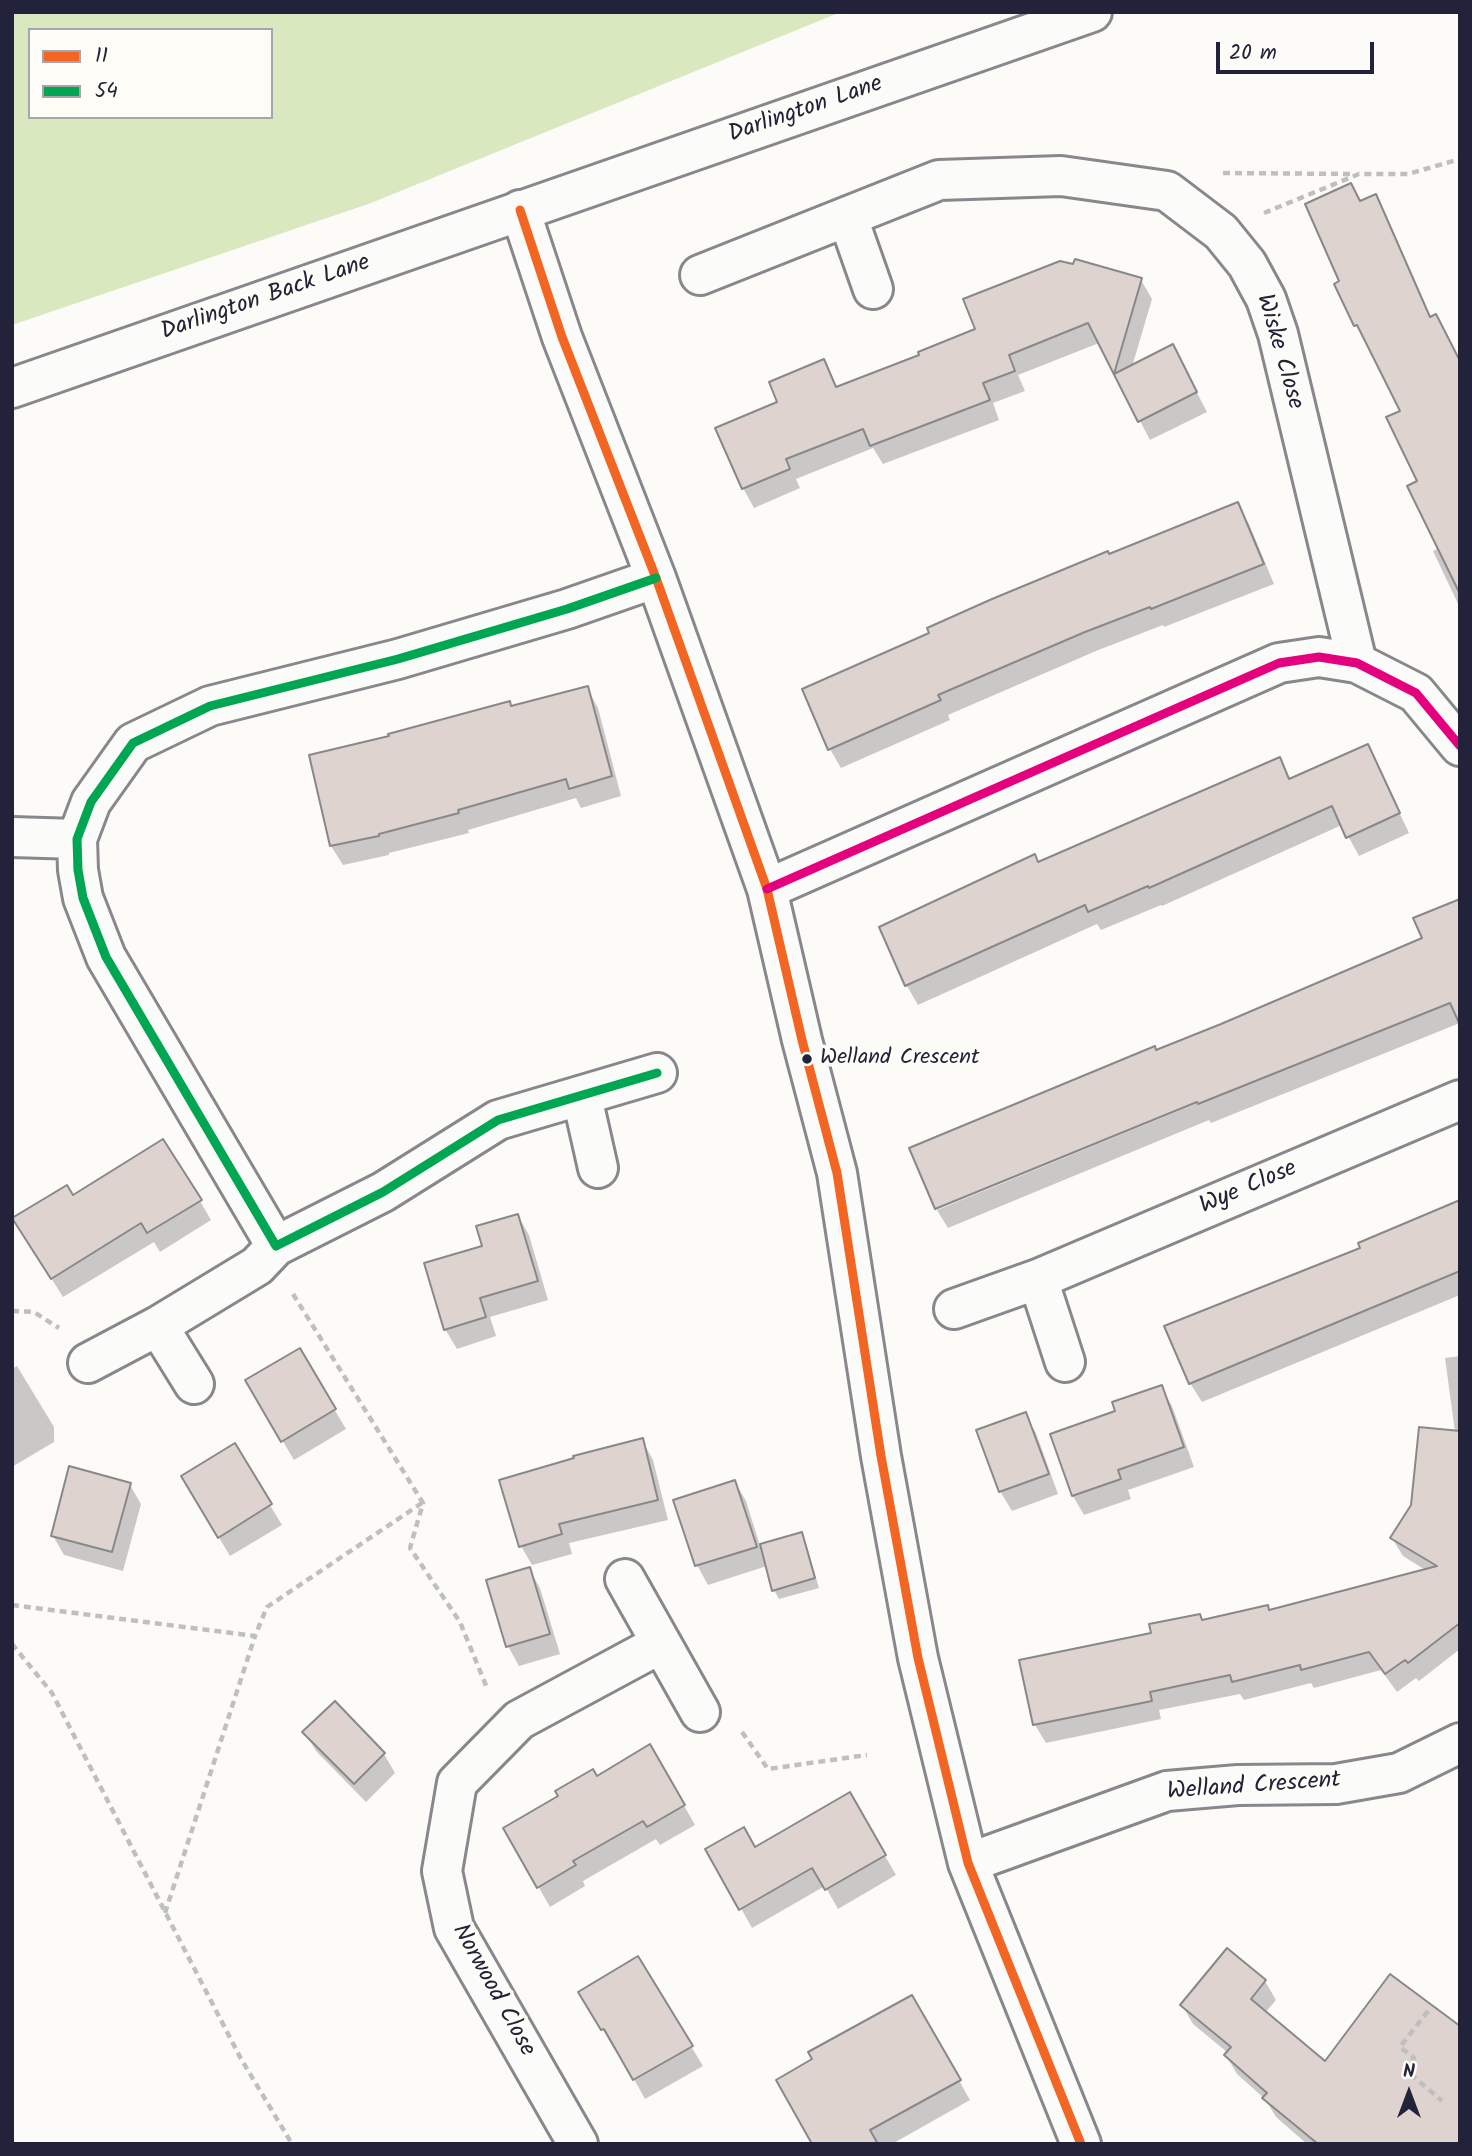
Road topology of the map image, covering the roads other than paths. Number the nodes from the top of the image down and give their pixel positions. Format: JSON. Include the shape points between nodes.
{"nodes":[{"id":1,"x":1092,"y":12,"type":"edge"},
{"id":2,"x":520,"y":210,"type":"junction"},
{"id":3,"x":848,"y":218,"type":"junction"},
{"id":4,"x":700,"y":275,"type":"dead end"},
{"id":5,"x":873,"y":289,"type":"dead end"},
{"id":6,"x":12,"y":388,"type":"edge"},
{"id":7,"x":656,"y":578,"type":"junction"},
{"id":8,"x":1357,"y":663,"type":"junction"},
{"id":9,"x":1460,"y":746,"type":"edge"},
{"id":10,"x":12,"y":837,"type":"edge"},
{"id":11,"x":77,"y":839,"type":"junction"},
{"id":12,"x":767,"y":889,"type":"junction"},
{"id":13,"x":657,"y":1073,"type":"dead end"},
{"id":14,"x":582,"y":1097,"type":"junction"},
{"id":15,"x":1460,"y":1100,"type":"edge"},
{"id":16,"x":598,"y":1168,"type":"dead end"},
{"id":17,"x":273,"y":1250,"type":"junction"},
{"id":18,"x":1038,"y":1279,"type":"junction"},
{"id":19,"x":954,"y":1309,"type":"dead end"},
{"id":20,"x":158,"y":1326,"type":"junction"},
{"id":21,"x":1065,"y":1362,"type":"dead end"},
{"id":22,"x":88,"y":1363,"type":"dead end"},
{"id":23,"x":194,"y":1384,"type":"dead end"},
{"id":24,"x":625,"y":1579,"type":"dead end"},
{"id":25,"x":660,"y":1644,"type":"junction"},
{"id":26,"x":700,"y":1712,"type":"dead end"},
{"id":27,"x":1460,"y":1743,"type":"edge"},
{"id":28,"x":968,"y":1863,"type":"junction"},
{"id":29,"x":1079,"y":2143,"type":"edge"},
{"id":30,"x":578,"y":2144,"type":"edge"}],
"edges":[{"from":1,"to":2,"type":"street","name":"Darlington Lane"},
{"from":2,"to":6,"type":"street","name":"Darlington Back Lane"},
{"from":2,"to":7,"type":"street","via":[[562,337]]},
{"from":3,"to":4,"type":"street","name":"Wiske Close"},
{"from":3,"to":5,"type":"street"},
{"from":3,"to":8,"type":"street","name":"Wiske Close","via":[[939,180],[1061,176],[1167,191],[1221,232],[1247,264],[1278,334]]},
{"from":7,"to":11,"type":"street","via":[[398,659],[210,706],[133,743],[91,802]]},
{"from":7,"to":12,"type":"street"},
{"from":8,"to":9,"type":"street","via":[[1416,693]]},
{"from":8,"to":12,"type":"street","via":[[1319,657],[1279,663]]},
{"from":10,"to":11,"type":"street"},
{"from":11,"to":17,"type":"street","via":[[83,898],[106,957]]},
{"from":12,"to":28,"type":"street","via":[[837,1173],[918,1658]]},
{"from":13,"to":14,"type":"street"},
{"from":14,"to":16,"type":"street"},
{"from":14,"to":17,"type":"street","via":[[498,1120],[383,1192]]},
{"from":15,"to":18,"type":"street","name":"Wye Close"},
{"from":17,"to":20,"type":"street","via":[[257,1266]]},
{"from":18,"to":19,"type":"street","name":"Wye Close"},
{"from":18,"to":21,"type":"street"},
{"from":20,"to":22,"type":"street"},
{"from":20,"to":23,"type":"street"},
{"from":24,"to":25,"type":"street"},
{"from":25,"to":26,"type":"street"},
{"from":25,"to":30,"type":"street","name":"Norwood Close","via":[[519,1720],[457,1783],[442,1871],[454,1928]]},
{"from":27,"to":28,"type":"street","name":"Welland Crescent","via":[[1399,1773],[1336,1784],[1167,1791]]},
{"from":28,"to":29,"type":"street"}]}
